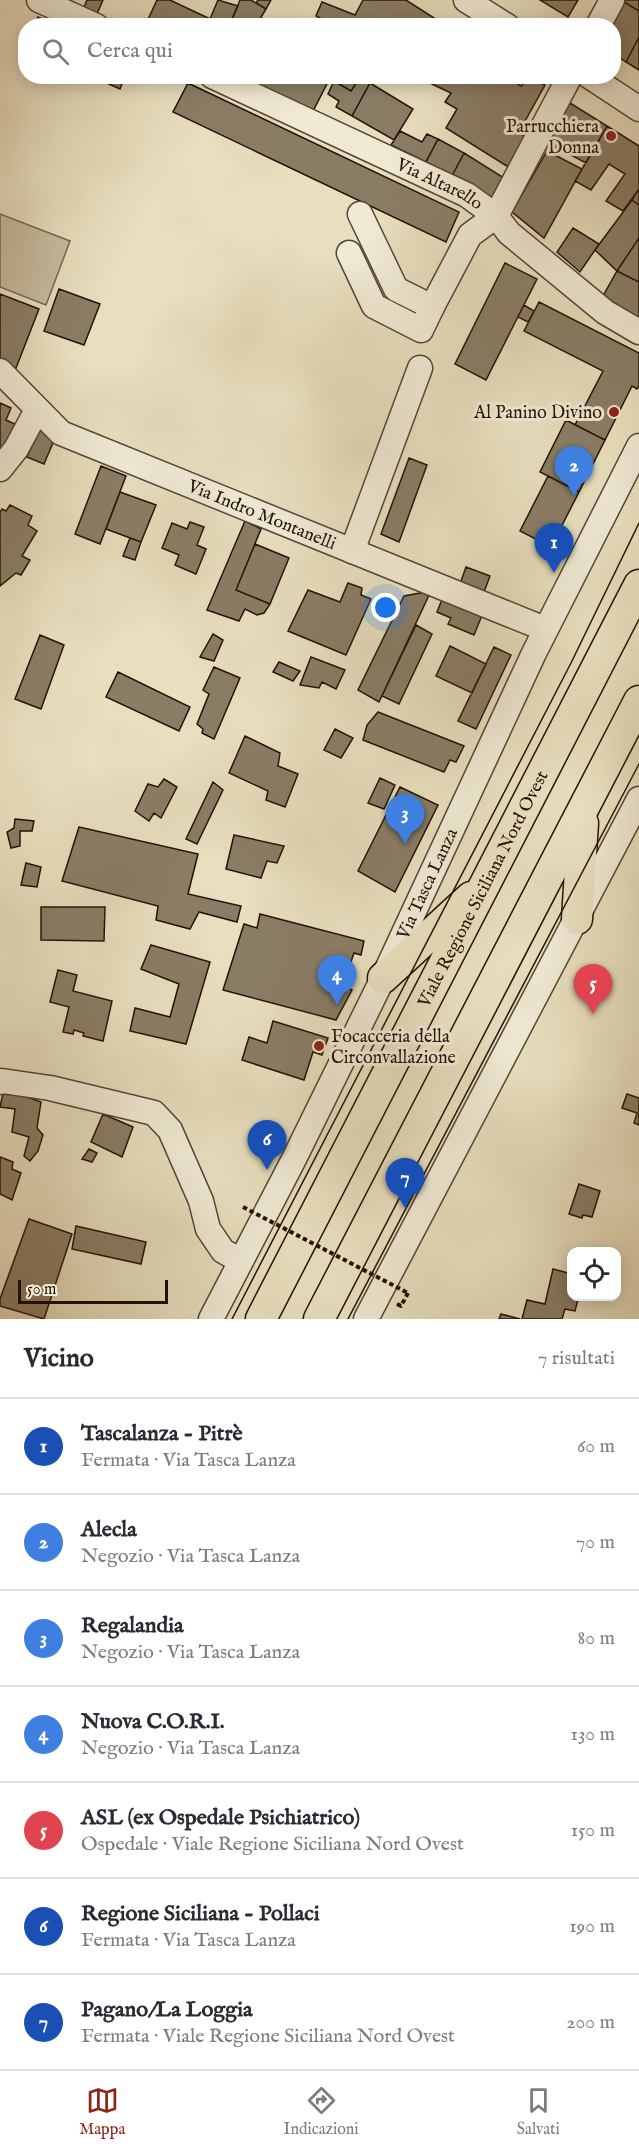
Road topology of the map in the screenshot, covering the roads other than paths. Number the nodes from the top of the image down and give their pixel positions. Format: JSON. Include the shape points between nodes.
{"nodes":[{"id":1,"x":39,"y":0,"type":"edge"},
{"id":2,"x":466,"y":0,"type":"edge"},
{"id":3,"x":612,"y":0,"type":"edge"},
{"id":4,"x":78,"y":18,"type":"edge"},
{"id":5,"x":494,"y":18,"type":"edge"},
{"id":6,"x":602,"y":18,"type":"edge"},
{"id":7,"x":229,"y":84,"type":"edge"},
{"id":8,"x":566,"y":84,"type":"edge"},
{"id":9,"x":601,"y":84,"type":"edge"},
{"id":10,"x":639,"y":109,"type":"edge"},
{"id":11,"x":360,"y":214,"type":"dead end"},
{"id":12,"x":496,"y":216,"type":"junction"},
{"id":13,"x":348,"y":253,"type":"dead end"},
{"id":14,"x":432,"y":307,"type":"junction"},
{"id":15,"x":639,"y":332,"type":"edge"},
{"id":16,"x":420,"y":368,"type":"dead end"},
{"id":17,"x":0,"y":371,"type":"edge"},
{"id":18,"x":37,"y":410,"type":"junction"},
{"id":19,"x":639,"y":446,"type":"edge"},
{"id":20,"x":0,"y":469,"type":"edge"},
{"id":21,"x":352,"y":551,"type":"junction"},
{"id":22,"x":639,"y":585,"type":"edge"},
{"id":23,"x":545,"y":629,"type":"junction"},
{"id":24,"x":639,"y":701,"type":"edge"},
{"id":25,"x":639,"y":799,"type":"edge"},
{"id":26,"x":583,"y":812,"type":"junction"},
{"id":27,"x":486,"y":883,"type":"junction"},
{"id":28,"x":577,"y":919,"type":"junction"},
{"id":29,"x":383,"y":978,"type":"junction"},
{"id":30,"x":0,"y":1082,"type":"edge"},
{"id":31,"x":241,"y":1261,"type":"junction"},
{"id":32,"x":211,"y":1319,"type":"edge"},
{"id":33,"x":261,"y":1319,"type":"edge"},
{"id":34,"x":319,"y":1319,"type":"edge"},
{"id":35,"x":366,"y":1319,"type":"edge"}],
"edges":[{"from":1,"to":4,"type":"street"},
{"from":2,"to":5,"type":"street"},
{"from":3,"to":6,"type":"street"},
{"from":7,"to":12,"type":"street","name":"Via Altarello","via":[[467,195]]},
{"from":8,"to":12,"type":"street"},
{"from":9,"to":10,"type":"street"},
{"from":11,"to":14,"type":"street","via":[[396,289]]},
{"from":12,"to":14,"type":"street","via":[[470,236]]},
{"from":12,"to":15,"type":"street","name":"Via Altarello","via":[[509,233],[555,272],[605,312]]},
{"from":13,"to":14,"type":"street","via":[[374,306],[421,330]]},
{"from":16,"to":21,"type":"street"},
{"from":17,"to":18,"type":"street","name":"Via Indro Montanelli"},
{"from":18,"to":20,"type":"street"},
{"from":18,"to":21,"type":"street","name":"Via Indro Montanelli","via":[[61,433]]},
{"from":19,"to":23,"type":"street","name":"Via Tasca Lanza"},
{"from":21,"to":23,"type":"street","name":"Via Indro Montanelli"},
{"from":22,"to":27,"type":"main road","name":"Viale Regione Siciliana Nord Ovest"},
{"from":23,"to":29,"type":"street","name":"Via Tasca Lanza"},
{"from":24,"to":26,"type":"main road"},
{"from":25,"to":28,"type":"street"},
{"from":26,"to":28,"type":"main road"},
{"from":26,"to":34,"type":"main road"},
{"from":27,"to":29,"type":"main road"},
{"from":27,"to":33,"type":"main road","name":"Viale Regione Siciliana Nord Ovest"},
{"from":28,"to":35,"type":"street"},
{"from":29,"to":31,"type":"street","name":"Via Tasca Lanza"},
{"from":30,"to":31,"type":"street","via":[[50,1088],[154,1113],[170,1130],[201,1201],[208,1229],[224,1251]]},
{"from":31,"to":32,"type":"street","name":"Via Tasca Lanza"}]}
